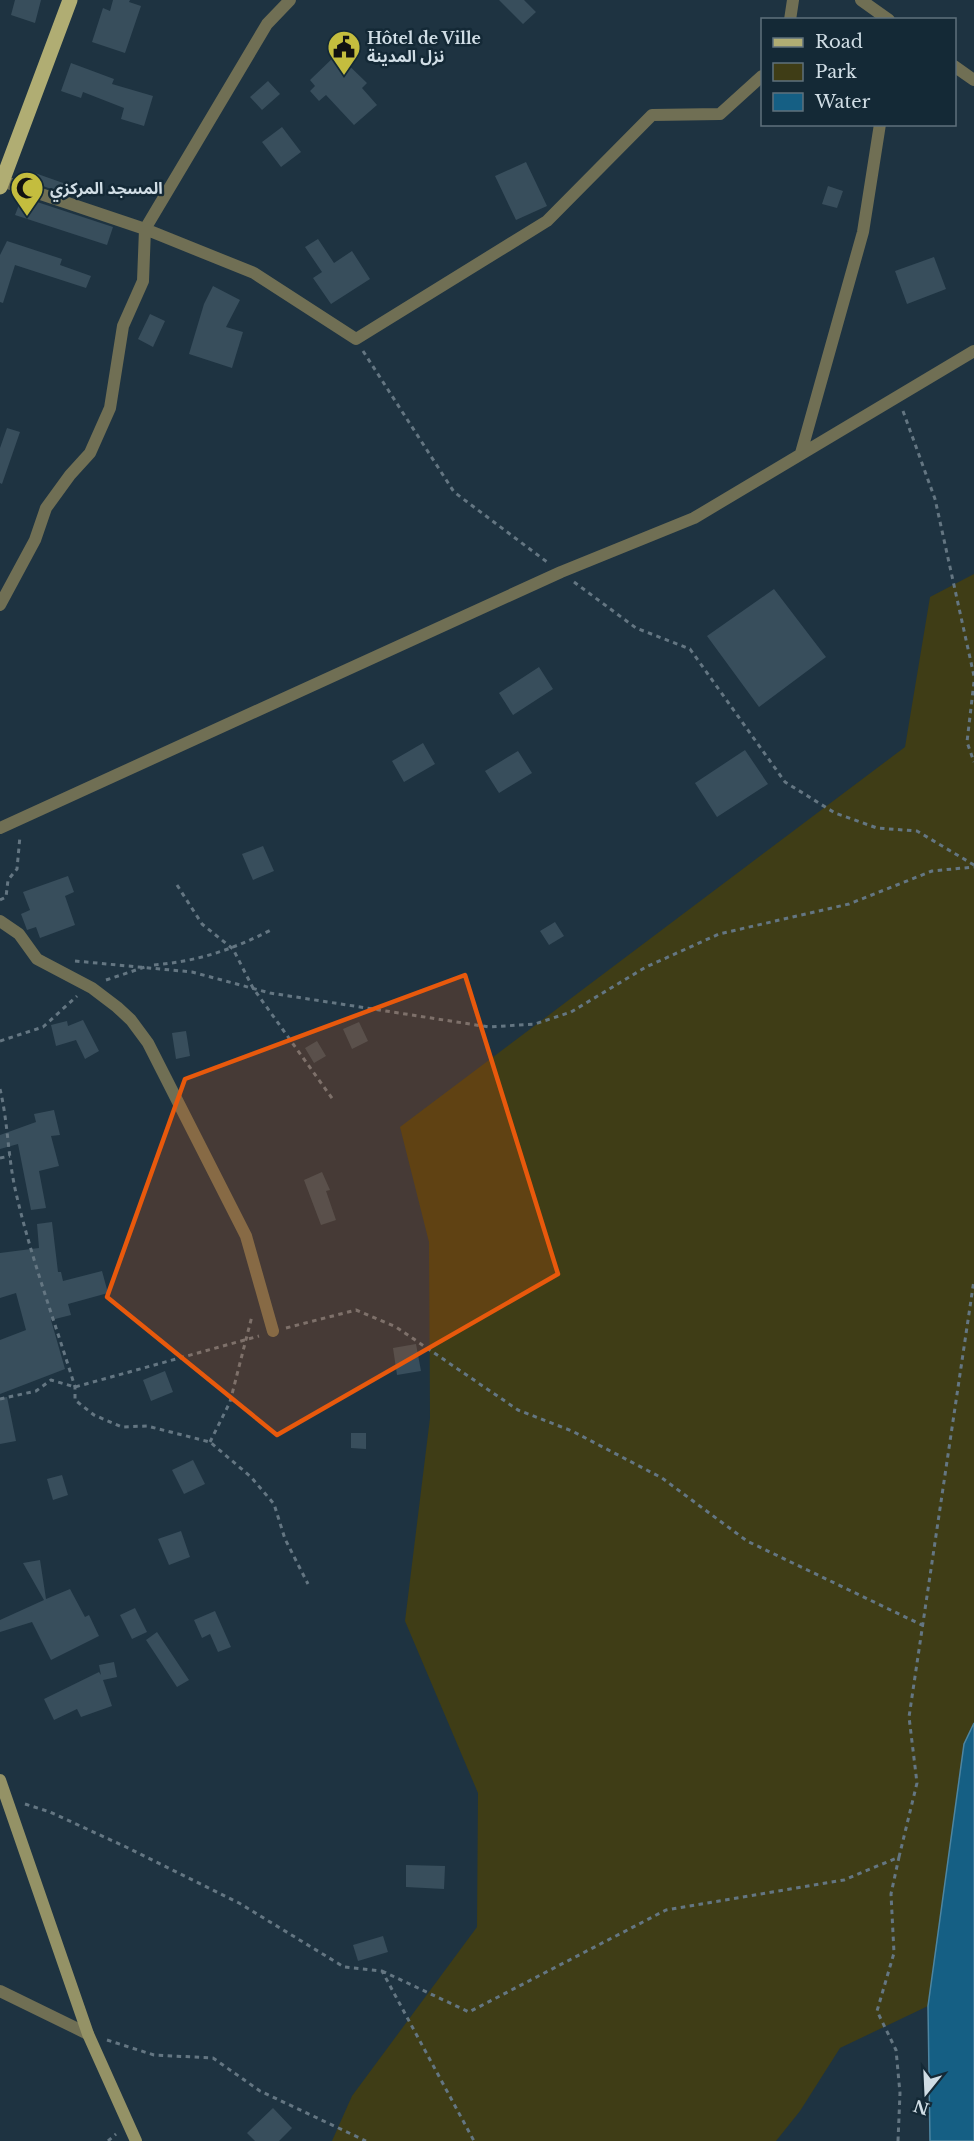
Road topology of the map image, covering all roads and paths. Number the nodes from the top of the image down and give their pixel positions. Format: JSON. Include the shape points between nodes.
{"nodes":[{"id":1,"x":69,"y":0,"type":"edge"},
{"id":2,"x":290,"y":0,"type":"edge"},
{"id":3,"x":793,"y":0,"type":"edge"},
{"id":4,"x":861,"y":0,"type":"edge"},
{"id":5,"x":790,"y":18,"type":"edge"},
{"id":6,"x":886,"y":18,"type":"edge"},
{"id":7,"x":956,"y":67,"type":"edge"},
{"id":8,"x":761,"y":77,"type":"edge"},
{"id":9,"x":974,"y":80,"type":"edge"},
{"id":10,"x":880,"y":126,"type":"edge"},
{"id":11,"x":1,"y":184,"type":"edge"},
{"id":12,"x":145,"y":229,"type":"junction"},
{"id":13,"x":356,"y":339,"type":"junction"},
{"id":14,"x":974,"y":351,"type":"edge"},
{"id":15,"x":897,"y":396,"type":"junction"},
{"id":16,"x":801,"y":453,"type":"junction"},
{"id":17,"x":561,"y":572,"type":"junction"},
{"id":18,"x":0,"y":605,"type":"edge"},
{"id":19,"x":974,"y":676,"type":"edge"},
{"id":20,"x":974,"y":682,"type":"edge"},
{"id":21,"x":974,"y":762,"type":"edge"},
{"id":22,"x":20,"y":819,"type":"junction"},
{"id":23,"x":0,"y":828,"type":"edge"},
{"id":24,"x":974,"y":866,"type":"edge"},
{"id":25,"x":177,"y":885,"type":"dead end"},
{"id":26,"x":0,"y":900,"type":"edge"},
{"id":27,"x":0,"y":921,"type":"edge"},
{"id":28,"x":271,"y":930,"type":"dead end"},
{"id":29,"x":233,"y":949,"type":"junction"},
{"id":30,"x":70,"y":961,"type":"dead end"},
{"id":31,"x":147,"y":966,"type":"junction"},
{"id":32,"x":92,"y":988,"type":"junction"},
{"id":33,"x":253,"y":988,"type":"junction"},
{"id":34,"x":0,"y":1041,"type":"edge"},
{"id":35,"x":0,"y":1089,"type":"edge"},
{"id":36,"x":334,"y":1101,"type":"dead end"},
{"id":37,"x":10,"y":1156,"type":"junction"},
{"id":38,"x":0,"y":1158,"type":"edge"},
{"id":39,"x":974,"y":1280,"type":"edge"},
{"id":40,"x":262,"y":1284,"type":"junction"},
{"id":41,"x":273,"y":1331,"type":"junction"},
{"id":42,"x":244,"y":1340,"type":"junction"},
{"id":43,"x":75,"y":1387,"type":"junction"},
{"id":44,"x":0,"y":1399,"type":"edge"},
{"id":45,"x":210,"y":1442,"type":"junction"},
{"id":46,"x":308,"y":1584,"type":"dead end"},
{"id":47,"x":924,"y":1626,"type":"junction"},
{"id":48,"x":0,"y":1780,"type":"edge"},
{"id":49,"x":6,"y":1798,"type":"junction"},
{"id":50,"x":899,"y":1857,"type":"junction"},
{"id":51,"x":382,"y":1971,"type":"junction"},
{"id":52,"x":0,"y":1991,"type":"edge"},
{"id":53,"x":88,"y":2034,"type":"junction"},
{"id":54,"x":136,"y":2141,"type":"edge"},
{"id":55,"x":366,"y":2141,"type":"edge"},
{"id":56,"x":474,"y":2141,"type":"edge"},
{"id":57,"x":898,"y":2141,"type":"edge"}],
"edges":[{"from":1,"to":11,"type":"main road"},
{"from":2,"to":12,"type":"street","via":[[267,24]]},
{"from":3,"to":5,"type":"street"},
{"from":4,"to":6,"type":"street"},
{"from":7,"to":9,"type":"street"},
{"from":8,"to":13,"type":"street","via":[[720,114],[652,115],[547,221]]},
{"from":10,"to":16,"type":"street","via":[[863,232]]},
{"from":11,"to":12,"type":"street"},
{"from":12,"to":13,"type":"street","via":[[254,273]]},
{"from":12,"to":18,"type":"street","via":[[143,281],[123,326],[110,408],[90,453],[46,507],[35,540]]},
{"from":13,"to":17,"type":"path","via":[[454,492]]},
{"from":14,"to":15,"type":"street"},
{"from":15,"to":16,"type":"street"},
{"from":15,"to":19,"type":"path","via":[[935,498]]},
{"from":16,"to":17,"type":"street","via":[[694,518]]},
{"from":17,"to":22,"type":"street"},
{"from":17,"to":24,"type":"path","via":[[636,628],[690,649],[784,782],[835,813],[877,828],[917,831]]},
{"from":20,"to":21,"type":"path","via":[[967,742]]},
{"from":22,"to":23,"type":"street"},
{"from":22,"to":26,"type":"path","via":[[17,869],[9,880],[6,897]]},
{"from":24,"to":33,"type":"path","via":[[932,871],[849,904],[719,934],[646,967],[572,1011],[535,1024],[489,1027]]},
{"from":25,"to":29,"type":"path","via":[[202,924]]},
{"from":27,"to":32,"type":"street","via":[[19,934],[37,959]]},
{"from":28,"to":29,"type":"path"},
{"from":29,"to":31,"type":"path","via":[[192,962]]},
{"from":29,"to":33,"type":"path"},
{"from":30,"to":31,"type":"path"},
{"from":31,"to":32,"type":"path"},
{"from":31,"to":33,"type":"path","via":[[192,972]]},
{"from":32,"to":34,"type":"path","via":[[82,992],[43,1027]]},
{"from":32,"to":40,"type":"street","via":[[130,1020],[148,1043],[229,1198]]},
{"from":33,"to":36,"type":"path"},
{"from":35,"to":37,"type":"path"},
{"from":37,"to":38,"type":"path"},
{"from":37,"to":43,"type":"path","via":[[23,1219]]},
{"from":39,"to":47,"type":"path"},
{"from":40,"to":41,"type":"street"},
{"from":40,"to":42,"type":"path"},
{"from":41,"to":42,"type":"path"},
{"from":41,"to":47,"type":"path","via":[[356,1310],[396,1327],[518,1410],[572,1431],[662,1478],[747,1541]]},
{"from":42,"to":43,"type":"path"},
{"from":42,"to":45,"type":"path","via":[[230,1402]]},
{"from":43,"to":44,"type":"path","via":[[51,1380],[36,1391]]},
{"from":43,"to":45,"type":"path","via":[[75,1400],[94,1415],[122,1427],[147,1426]]},
{"from":45,"to":46,"type":"path","via":[[274,1504],[285,1539]]},
{"from":47,"to":50,"type":"path","via":[[909,1717],[917,1783]]},
{"from":48,"to":49,"type":"main road"},
{"from":49,"to":51,"type":"path","via":[[50,1812],[239,1903],[344,1967]]},
{"from":49,"to":53,"type":"main road"},
{"from":50,"to":51,"type":"path","via":[[844,1880],[666,1910],[469,2012]]},
{"from":50,"to":57,"type":"path","via":[[891,1894],[894,1953],[877,2011],[896,2050],[900,2093]]},
{"from":51,"to":56,"type":"path"},
{"from":52,"to":53,"type":"street"},
{"from":53,"to":54,"type":"main road"},
{"from":53,"to":55,"type":"path","via":[[154,2055],[213,2058],[260,2091]]}]}
